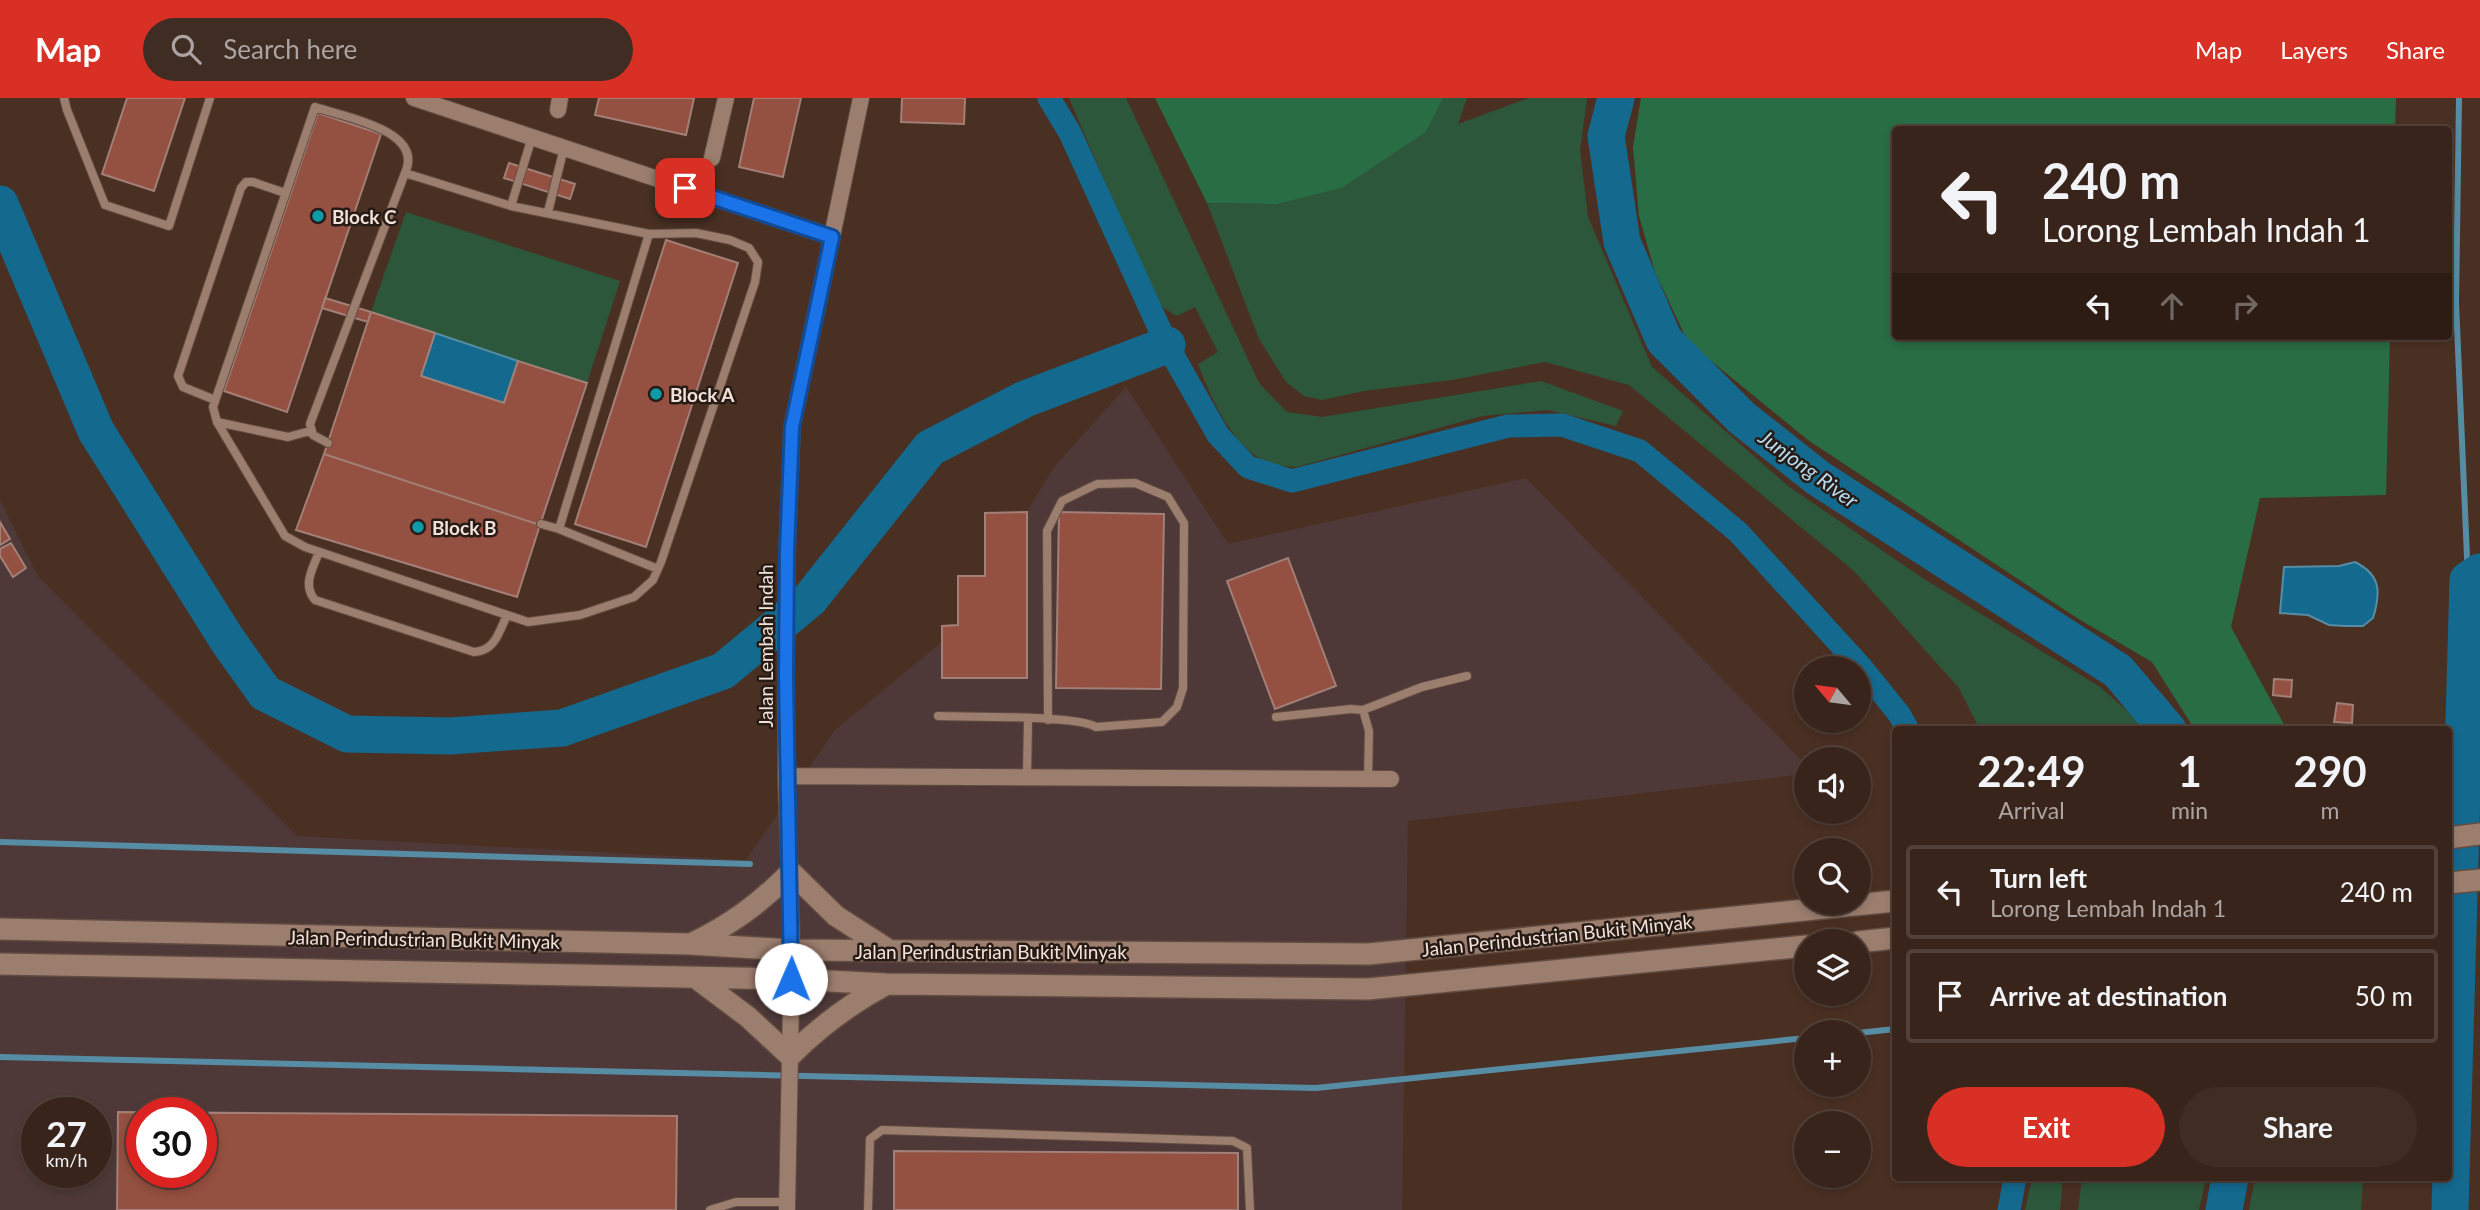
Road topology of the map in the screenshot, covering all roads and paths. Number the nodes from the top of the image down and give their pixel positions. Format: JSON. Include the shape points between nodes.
{"nodes":[{"id":1,"x":65,"y":98,"type":"edge"},
{"id":2,"x":210,"y":98,"type":"edge"},
{"id":3,"x":414,"y":98,"type":"edge"},
{"id":4,"x":726,"y":98,"type":"edge"},
{"id":5,"x":861,"y":98,"type":"edge"},
{"id":6,"x":532,"y":137,"type":"junction"},
{"id":7,"x":564,"y":148,"type":"junction"},
{"id":8,"x":712,"y":158,"type":"dead end"},
{"id":9,"x":405,"y":173,"type":"junction"},
{"id":10,"x":285,"y":193,"type":"junction"},
{"id":11,"x":511,"y":206,"type":"junction"},
{"id":12,"x":548,"y":212,"type":"junction"},
{"id":13,"x":649,"y":234,"type":"junction"},
{"id":14,"x":832,"y":237,"type":"junction"},
{"id":15,"x":215,"y":400,"type":"junction"},
{"id":16,"x":217,"y":422,"type":"junction"},
{"id":17,"x":310,"y":431,"type":"junction"},
{"id":18,"x":327,"y":443,"type":"dead end"},
{"id":19,"x":541,"y":524,"type":"dead end"},
{"id":20,"x":559,"y":529,"type":"junction"},
{"id":21,"x":319,"y":552,"type":"junction"},
{"id":22,"x":658,"y":569,"type":"junction"},
{"id":23,"x":508,"y":615,"type":"junction"},
{"id":24,"x":1468,"y":676,"type":"dead end"},
{"id":25,"x":1363,"y":710,"type":"junction"},
{"id":26,"x":938,"y":716,"type":"dead end"},
{"id":27,"x":1276,"y":717,"type":"dead end"},
{"id":28,"x":1028,"y":719,"type":"junction"},
{"id":29,"x":1048,"y":720,"type":"junction"},
{"id":30,"x":786,"y":776,"type":"junction"},
{"id":31,"x":1027,"y":776,"type":"junction"},
{"id":32,"x":1368,"y":779,"type":"junction"},
{"id":33,"x":1391,"y":779,"type":"dead end"},
{"id":34,"x":2480,"y":834,"type":"edge"},
{"id":35,"x":2452,"y":838,"type":"edge"},
{"id":36,"x":791,"y":872,"type":"junction"},
{"id":37,"x":2480,"y":880,"type":"edge"},
{"id":38,"x":2452,"y":883,"type":"edge"},
{"id":39,"x":1892,"y":901,"type":"edge"},
{"id":40,"x":0,"y":929,"type":"edge"},
{"id":41,"x":1892,"y":938,"type":"edge"},
{"id":42,"x":1871,"y":941,"type":"edge"},
{"id":43,"x":689,"y":944,"type":"junction"},
{"id":44,"x":1794,"y":947,"type":"edge"},
{"id":45,"x":792,"y":950,"type":"junction"},
{"id":46,"x":889,"y":950,"type":"junction"},
{"id":47,"x":0,"y":964,"type":"edge"},
{"id":48,"x":696,"y":978,"type":"junction"},
{"id":49,"x":791,"y":979,"type":"junction"},
{"id":50,"x":886,"y":985,"type":"junction"},
{"id":51,"x":789,"y":1069,"type":"junction"},
{"id":52,"x":788,"y":1206,"type":"edge"},
{"id":53,"x":710,"y":1210,"type":"edge"},
{"id":54,"x":869,"y":1210,"type":"edge"},
{"id":55,"x":1250,"y":1210,"type":"edge"}],
"edges":[{"from":1,"to":2,"type":"lane","via":[[105,205],[169,226]]},
{"from":3,"to":6,"type":"street"},
{"from":4,"to":8,"type":"street"},
{"from":5,"to":14,"type":"street","name":"Jalan Lembah Indah"},
{"from":6,"to":7,"type":"street"},
{"from":6,"to":11,"type":"lane"},
{"from":7,"to":12,"type":"lane"},
{"from":7,"to":14,"type":"street"},
{"from":9,"to":10,"type":"lane","via":[[410,162],[400,139],[315,107]]},
{"from":9,"to":11,"type":"lane"},
{"from":9,"to":17,"type":"lane"},
{"from":10,"to":15,"type":"lane"},
{"from":10,"to":15,"type":"lane","via":[[246,182],[237,200],[178,376],[183,387]]},
{"from":11,"to":12,"type":"lane"},
{"from":12,"to":13,"type":"lane"},
{"from":13,"to":20,"type":"lane"},
{"from":13,"to":22,"type":"lane","via":[[696,233],[730,240],[749,248],[758,262]]},
{"from":14,"to":30,"type":"street","name":"Jalan Lembah Indah","via":[[792,427]]},
{"from":15,"to":16,"type":"lane"},
{"from":16,"to":17,"type":"lane","via":[[288,438]]},
{"from":16,"to":21,"type":"lane","via":[[285,536]]},
{"from":17,"to":18,"type":"lane"},
{"from":19,"to":20,"type":"lane"},
{"from":20,"to":22,"type":"lane"},
{"from":21,"to":23,"type":"lane"},
{"from":21,"to":23,"type":"lane","via":[[307,584],[315,600],[474,652],[492,646]]},
{"from":22,"to":23,"type":"lane","via":[[634,597],[580,615],[528,622]]},
{"from":24,"to":25,"type":"lane","via":[[1422,687]]},
{"from":25,"to":27,"type":"lane"},
{"from":25,"to":32,"type":"lane","via":[[1369,731]]},
{"from":26,"to":28,"type":"lane"},
{"from":28,"to":29,"type":"lane"},
{"from":28,"to":31,"type":"lane"},
{"from":29,"to":29,"type":"lane","via":[[1047,531],[1062,501],[1097,484],[1135,483],[1168,497],[1184,523],[1183,688],[1177,707],[1162,722],[1096,727],[1087,722]]},
{"from":30,"to":31,"type":"street"},
{"from":30,"to":36,"type":"street","name":"Jalan Lembah Indah"},
{"from":31,"to":32,"type":"street"},
{"from":32,"to":33,"type":"street"},
{"from":34,"to":35,"type":"main road"},
{"from":36,"to":43,"type":"main road","via":[[761,902],[727,926]]},
{"from":36,"to":45,"type":"street","name":"Jalan Lembah Indah"},
{"from":36,"to":46,"type":"main road","via":[[836,916]]},
{"from":37,"to":38,"type":"main road"},
{"from":39,"to":46,"type":"main road","name":"Jalan Perindustrian Bukit Minyak","via":[[1369,954]]},
{"from":40,"to":43,"type":"main road","name":"Jalan Perindustrian Bukit Minyak"},
{"from":41,"to":42,"type":"main road"},
{"from":43,"to":45,"type":"main road","name":"Jalan Perindustrian Bukit Minyak"},
{"from":44,"to":50,"type":"main road","name":"Jalan Perindustrian Bukit Minyak","via":[[1368,989]]},
{"from":45,"to":46,"type":"main road","name":"Jalan Perindustrian Bukit Minyak"},
{"from":45,"to":49,"type":"street","name":"Jalan Lembah Indah"},
{"from":47,"to":48,"type":"main road","name":"Jalan Perindustrian Bukit Minyak"},
{"from":48,"to":49,"type":"main road","name":"Jalan Perindustrian Bukit Minyak"},
{"from":48,"to":51,"type":"main road","via":[[748,1017]]},
{"from":49,"to":50,"type":"main road","name":"Jalan Perindustrian Bukit Minyak"},
{"from":49,"to":51,"type":"street","name":"Jalan Lembah Indah"},
{"from":50,"to":51,"type":"main road","via":[[817,1029]]},
{"from":51,"to":52,"type":"street","name":"Jalan Lembah Indah"},
{"from":52,"to":53,"type":"lane","via":[[736,1202]]},
{"from":54,"to":55,"type":"lane","via":[[870,1139],[882,1130],[1233,1141],[1247,1148]]}]}
